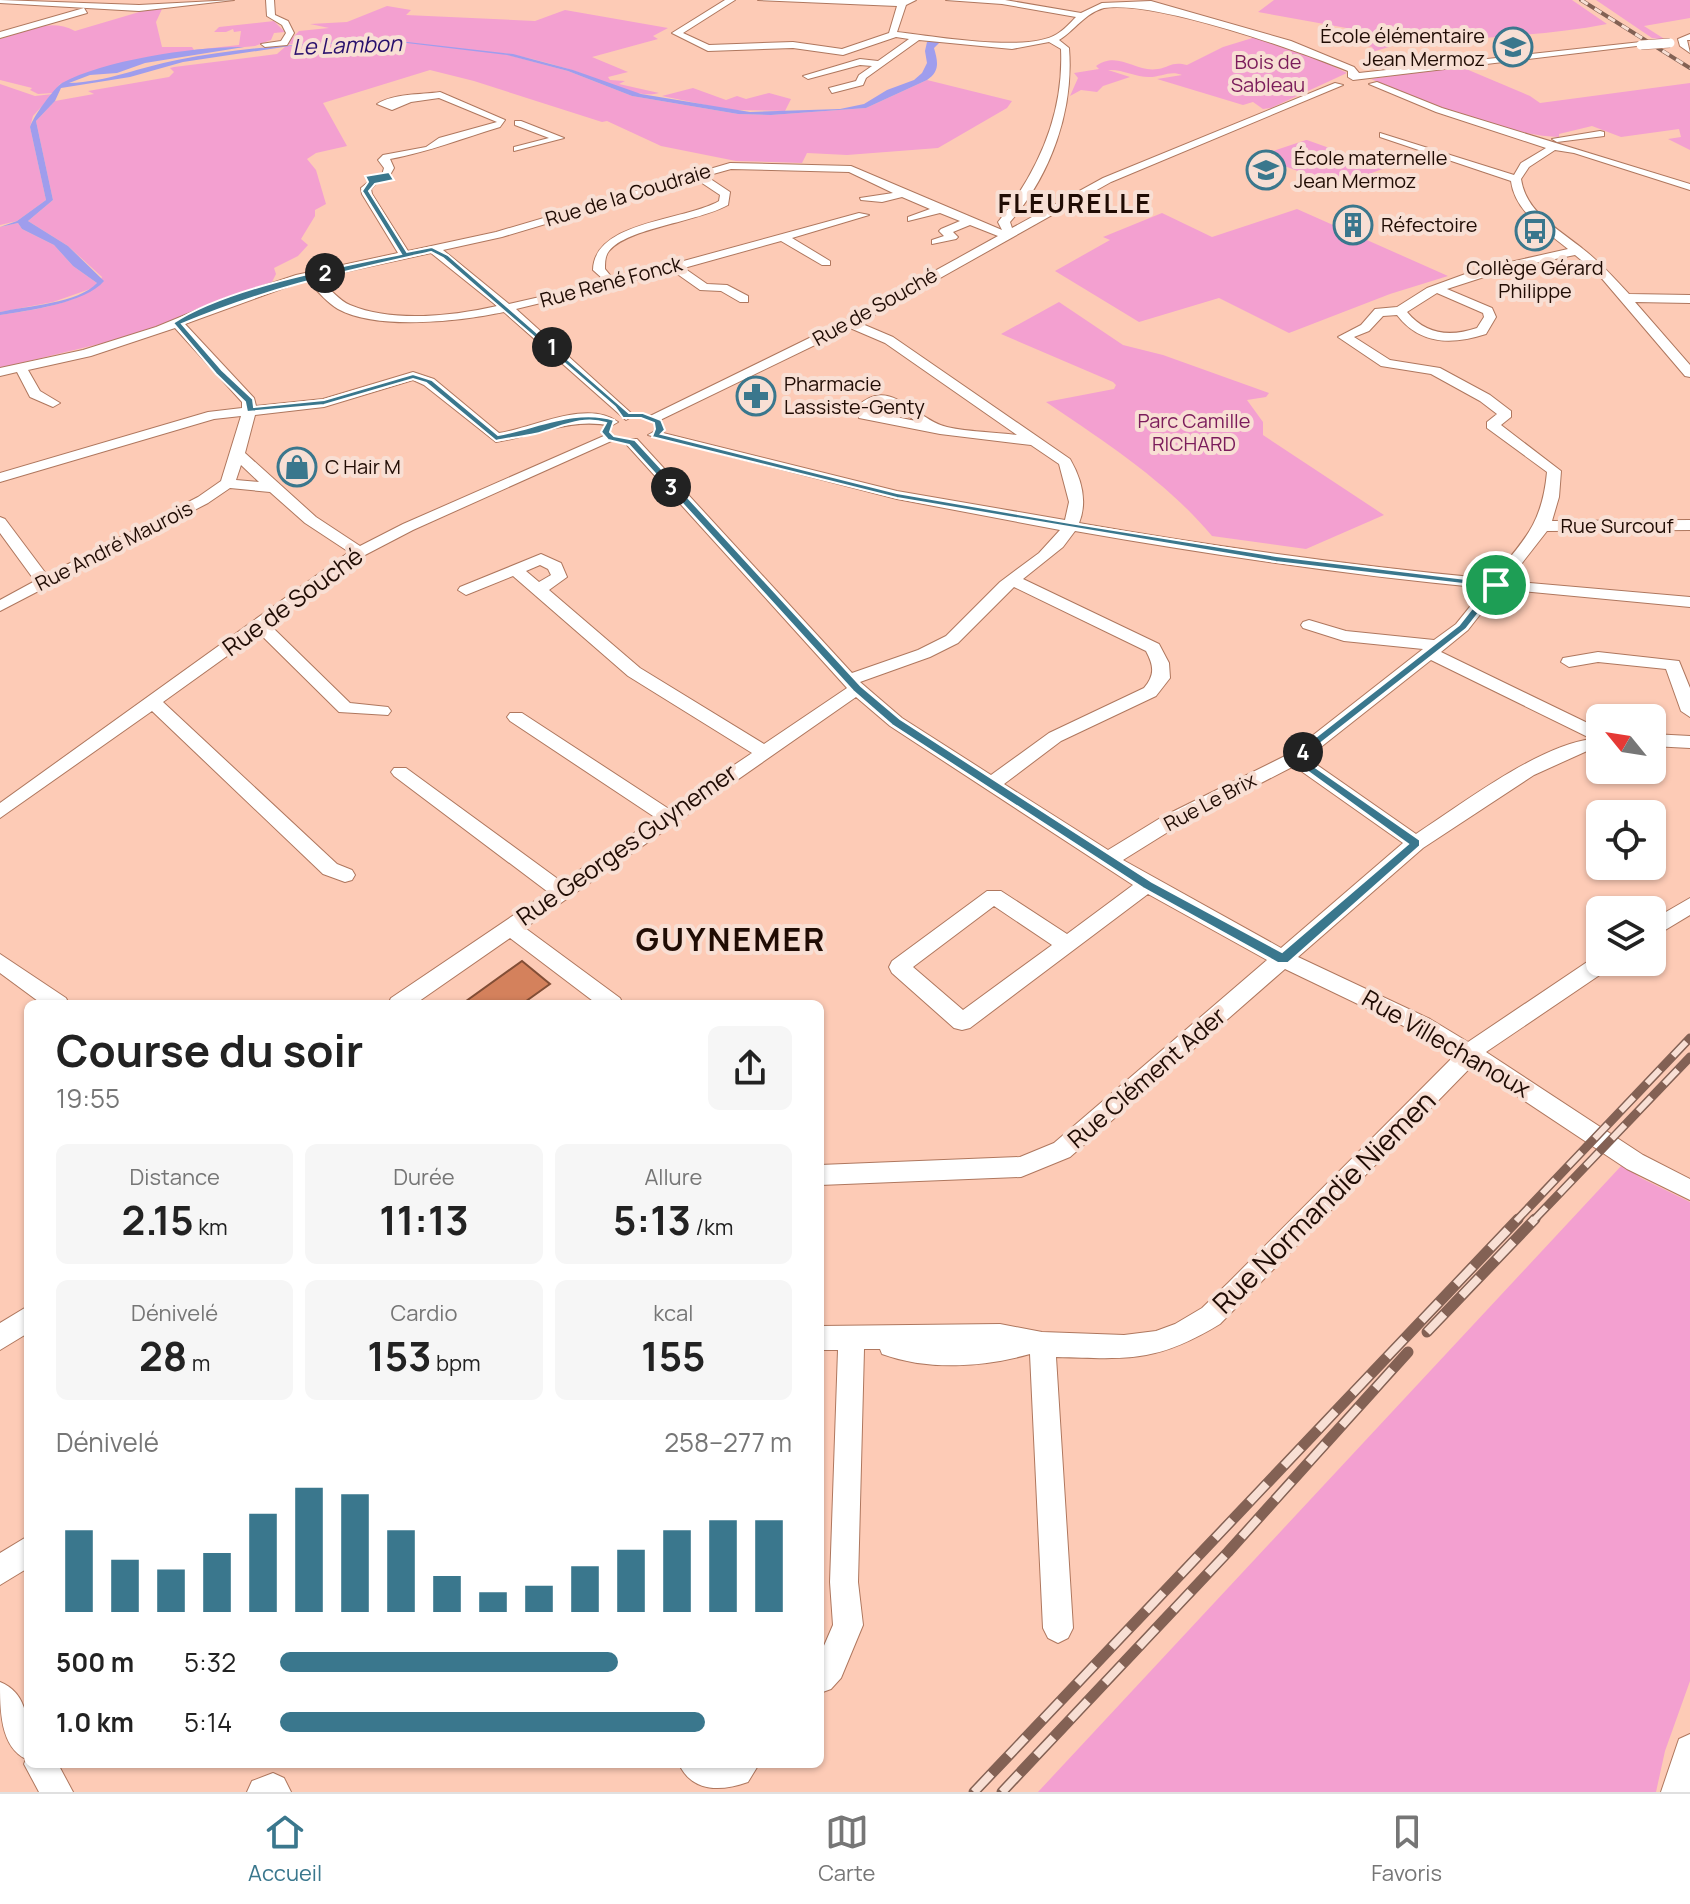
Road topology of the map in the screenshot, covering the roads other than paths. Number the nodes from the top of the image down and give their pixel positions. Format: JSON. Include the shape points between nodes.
{"nodes":[{"id":1,"x":229,"y":0,"type":"edge"},
{"id":2,"x":270,"y":0,"type":"edge"},
{"id":3,"x":731,"y":0,"type":"edge"},
{"id":4,"x":762,"y":0,"type":"edge"},
{"id":5,"x":950,"y":0,"type":"edge"},
{"id":6,"x":0,"y":1,"type":"edge"},
{"id":7,"x":977,"y":1,"type":"edge"},
{"id":8,"x":1114,"y":1,"type":"edge"},
{"id":9,"x":907,"y":2,"type":"edge"},
{"id":10,"x":994,"y":2,"type":"edge"},
{"id":11,"x":1176,"y":3,"type":"edge"},
{"id":12,"x":95,"y":7,"type":"junction"},
{"id":13,"x":1082,"y":16,"type":"junction"},
{"id":14,"x":895,"y":34,"type":"junction"},
{"id":15,"x":0,"y":35,"type":"edge"},
{"id":16,"x":922,"y":38,"type":"junction"},
{"id":17,"x":1052,"y":40,"type":"junction"},
{"id":18,"x":1688,"y":43,"type":"edge"},
{"id":19,"x":265,"y":44,"type":"dead end"},
{"id":20,"x":831,"y":50,"type":"junction"},
{"id":21,"x":808,"y":59,"type":"dead end"},
{"id":22,"x":882,"y":64,"type":"junction"},
{"id":23,"x":808,"y":76,"type":"dead end"},
{"id":24,"x":1357,"y":81,"type":"junction"},
{"id":25,"x":830,"y":85,"type":"dead end"},
{"id":26,"x":406,"y":100,"type":"dead end"},
{"id":27,"x":498,"y":122,"type":"junction"},
{"id":28,"x":1600,"y":134,"type":"dead end"},
{"id":29,"x":1384,"y":135,"type":"dead end"},
{"id":30,"x":1546,"y":143,"type":"junction"},
{"id":31,"x":518,"y":149,"type":"dead end"},
{"id":32,"x":697,"y":175,"type":"junction"},
{"id":33,"x":1516,"y":179,"type":"junction"},
{"id":34,"x":1690,"y":187,"type":"edge"},
{"id":35,"x":904,"y":193,"type":"junction"},
{"id":36,"x":865,"y":198,"type":"dead end"},
{"id":37,"x":940,"y":209,"type":"junction"},
{"id":38,"x":1013,"y":212,"type":"junction"},
{"id":39,"x":863,"y":215,"type":"dead end"},
{"id":40,"x":912,"y":219,"type":"dead end"},
{"id":41,"x":970,"y":221,"type":"junction"},
{"id":42,"x":1024,"y":224,"type":"junction"},
{"id":43,"x":1007,"y":234,"type":"junction"},
{"id":44,"x":782,"y":237,"type":"junction"},
{"id":45,"x":936,"y":242,"type":"dead end"},
{"id":46,"x":432,"y":249,"type":"junction"},
{"id":47,"x":1579,"y":251,"type":"junction"},
{"id":48,"x":405,"y":255,"type":"junction"},
{"id":49,"x":826,"y":263,"type":"dead end"},
{"id":50,"x":674,"y":266,"type":"junction"},
{"id":51,"x":339,"y":271,"type":"junction"},
{"id":52,"x":286,"y":283,"type":"junction"},
{"id":53,"x":607,"y":283,"type":"junction"},
{"id":54,"x":317,"y":284,"type":"junction"},
{"id":55,"x":1438,"y":289,"type":"junction"},
{"id":56,"x":1628,"y":298,"type":"junction"},
{"id":57,"x":744,"y":299,"type":"dead end"},
{"id":58,"x":1690,"y":299,"type":"edge"},
{"id":59,"x":506,"y":309,"type":"junction"},
{"id":60,"x":1400,"y":311,"type":"junction"},
{"id":61,"x":177,"y":323,"type":"junction"},
{"id":62,"x":850,"y":323,"type":"junction"},
{"id":63,"x":21,"y":368,"type":"junction"},
{"id":64,"x":0,"y":372,"type":"edge"},
{"id":65,"x":1690,"y":373,"type":"edge"},
{"id":66,"x":53,"y":403,"type":"dead end"},
{"id":67,"x":250,"y":411,"type":"junction"},
{"id":68,"x":626,"y":416,"type":"junction"},
{"id":69,"x":653,"y":418,"type":"junction"},
{"id":70,"x":611,"y":430,"type":"junction"},
{"id":71,"x":940,"y":430,"type":"junction"},
{"id":72,"x":655,"y":435,"type":"junction"},
{"id":73,"x":632,"y":442,"type":"junction"},
{"id":74,"x":1036,"y":442,"type":"junction"},
{"id":75,"x":237,"y":453,"type":"junction"},
{"id":76,"x":0,"y":478,"type":"edge"},
{"id":77,"x":227,"y":483,"type":"junction"},
{"id":78,"x":274,"y":488,"type":"junction"},
{"id":79,"x":0,"y":522,"type":"edge"},
{"id":80,"x":1690,"y":525,"type":"edge"},
{"id":81,"x":1070,"y":526,"type":"junction"},
{"id":82,"x":1543,"y":526,"type":"junction"},
{"id":83,"x":360,"y":552,"type":"junction"},
{"id":84,"x":514,"y":569,"type":"junction"},
{"id":85,"x":1012,"y":580,"type":"junction"},
{"id":86,"x":44,"y":582,"type":"junction"},
{"id":87,"x":1496,"y":585,"type":"junction"},
{"id":88,"x":540,"y":589,"type":"junction"},
{"id":89,"x":466,"y":590,"type":"dead end"},
{"id":90,"x":1690,"y":602,"type":"edge"},
{"id":91,"x":0,"y":606,"type":"edge"},
{"id":92,"x":260,"y":625,"type":"junction"},
{"id":93,"x":1309,"y":625,"type":"dead end"},
{"id":94,"x":1434,"y":650,"type":"junction"},
{"id":95,"x":1569,"y":662,"type":"dead end"},
{"id":96,"x":853,"y":684,"type":"junction"},
{"id":97,"x":151,"y":704,"type":"junction"},
{"id":98,"x":382,"y":711,"type":"dead end"},
{"id":99,"x":1690,"y":711,"type":"edge"},
{"id":100,"x":516,"y":717,"type":"dead end"},
{"id":101,"x":1586,"y":729,"type":"edge"},
{"id":102,"x":1666,"y":741,"type":"edge"},
{"id":103,"x":1690,"y":742,"type":"edge"},
{"id":104,"x":1586,"y":746,"type":"edge"},
{"id":105,"x":762,"y":751,"type":"junction"},
{"id":106,"x":1295,"y":758,"type":"junction"},
{"id":107,"x":400,"y":772,"type":"dead end"},
{"id":108,"x":991,"y":784,"type":"junction"},
{"id":109,"x":0,"y":812,"type":"edge"},
{"id":110,"x":668,"y":817,"type":"junction"},
{"id":111,"x":1416,"y":843,"type":"junction"},
{"id":112,"x":1109,"y":859,"type":"junction"},
{"id":113,"x":345,"y":875,"type":"dead end"},
{"id":114,"x":1147,"y":885,"type":"junction"},
{"id":115,"x":561,"y":891,"type":"junction"},
{"id":116,"x":1690,"y":905,"type":"edge"},
{"id":117,"x":1666,"y":921,"type":"edge"},
{"id":118,"x":510,"y":927,"type":"junction"},
{"id":119,"x":1068,"y":945,"type":"junction"},
{"id":120,"x":1283,"y":959,"type":"junction"},
{"id":121,"x":0,"y":962,"type":"edge"},
{"id":122,"x":1586,"y":973,"type":"edge"},
{"id":123,"x":52,"y":1000,"type":"edge"},
{"id":124,"x":405,"y":1000,"type":"edge"},
{"id":125,"x":607,"y":1000,"type":"edge"},
{"id":126,"x":1471,"y":1054,"type":"junction"},
{"id":127,"x":824,"y":1175,"type":"edge"},
{"id":128,"x":1690,"y":1190,"type":"edge"},
{"id":129,"x":24,"y":1321,"type":"edge"},
{"id":130,"x":0,"y":1338,"type":"edge"},
{"id":131,"x":824,"y":1338,"type":"edge"},
{"id":132,"x":862,"y":1340,"type":"junction"},
{"id":133,"x":1034,"y":1343,"type":"junction"},
{"id":134,"x":24,"y":1553,"type":"edge"},
{"id":135,"x":0,"y":1571,"type":"edge"},
{"id":136,"x":1058,"y":1628,"type":"dead end"},
{"id":137,"x":824,"y":1674,"type":"edge"},
{"id":138,"x":0,"y":1697,"type":"edge"},
{"id":139,"x":24,"y":1737,"type":"edge"},
{"id":140,"x":1690,"y":1750,"type":"edge"},
{"id":141,"x":42,"y":1768,"type":"edge"},
{"id":142,"x":699,"y":1768,"type":"edge"},
{"id":143,"x":740,"y":1768,"type":"edge"},
{"id":144,"x":57,"y":1792,"type":"edge"},
{"id":145,"x":263,"y":1792,"type":"edge"},
{"id":146,"x":275,"y":1792,"type":"edge"},
{"id":147,"x":1677,"y":1792,"type":"edge"}],
"edges":[{"from":1,"to":12,"type":"street","via":[[154,8]]},
{"from":2,"to":19,"type":"street","via":[[271,16],[285,23],[290,33],[284,43]]},
{"from":3,"to":20,"type":"street","via":[[676,33],[717,53],[793,45]]},
{"from":4,"to":9,"type":"street"},
{"from":5,"to":7,"type":"street"},
{"from":6,"to":12,"type":"street"},
{"from":7,"to":10,"type":"street"},
{"from":8,"to":11,"type":"street"},
{"from":8,"to":13,"type":"street"},
{"from":9,"to":14,"type":"street"},
{"from":10,"to":13,"type":"street"},
{"from":11,"to":24,"type":"street","via":[[1351,69]]},
{"from":12,"to":15,"type":"street"},
{"from":13,"to":17,"type":"street"},
{"from":14,"to":16,"type":"street"},
{"from":14,"to":20,"type":"street","via":[[843,52]]},
{"from":16,"to":17,"type":"street","via":[[1005,46]]},
{"from":16,"to":22,"type":"street"},
{"from":17,"to":38,"type":"street","via":[[1065,48],[1067,80],[1060,117],[1039,172]]},
{"from":18,"to":24,"type":"street","name":"Rue de Souché","bridge":true,"via":[[1397,71]]},
{"from":20,"to":21,"type":"street"},
{"from":22,"to":23,"type":"street","via":[[863,61]]},
{"from":22,"to":25,"type":"street","via":[[862,78],[843,77]]},
{"from":24,"to":30,"type":"street"},
{"from":24,"to":42,"type":"street","name":"Rue de Souché","via":[[1107,180]]},
{"from":26,"to":27,"type":"street","via":[[440,95]]},
{"from":27,"to":31,"type":"street","via":[[518,123],[559,138]]},
{"from":27,"to":48,"type":"street","via":[[429,149],[387,157],[386,173],[370,175],[367,194]]},
{"from":28,"to":30,"type":"street"},
{"from":29,"to":33,"type":"street"},
{"from":30,"to":33,"type":"street","via":[[1550,151],[1525,165]]},
{"from":30,"to":34,"type":"street"},
{"from":32,"to":35,"type":"street","name":"Rue de la Coudraie","via":[[730,166],[851,169]]},
{"from":32,"to":46,"type":"street","name":"Rue de la Coudraie","via":[[498,235]]},
{"from":32,"to":53,"type":"street","via":[[726,194],[724,203],[711,213],[607,245],[599,270],[609,278]]},
{"from":33,"to":47,"type":"street","via":[[1518,194],[1532,214]]},
{"from":35,"to":36,"type":"street"},
{"from":35,"to":37,"type":"street","name":"Rue de la Coudraie"},
{"from":37,"to":40,"type":"street"},
{"from":37,"to":41,"type":"street","name":"Rue de la Coudraie"},
{"from":38,"to":42,"type":"street"},
{"from":38,"to":43,"type":"street","via":[[1004,222]]},
{"from":39,"to":44,"type":"street","name":"Rue René Fonck"},
{"from":41,"to":43,"type":"street","name":"Rue de la Coudraie"},
{"from":41,"to":45,"type":"street","via":[[945,231],[952,237]]},
{"from":42,"to":43,"type":"street","name":"Rue de Souché"},
{"from":43,"to":62,"type":"street","name":"Rue de Souché"},
{"from":44,"to":49,"type":"street"},
{"from":44,"to":50,"type":"street","name":"Rue René Fonck"},
{"from":46,"to":48,"type":"street","name":"Rue de la Coudraie"},
{"from":46,"to":59,"type":"street"},
{"from":47,"to":55,"type":"street","via":[[1513,264]]},
{"from":47,"to":56,"type":"street"},
{"from":48,"to":51,"type":"street","name":"Rue de la Coudraie"},
{"from":50,"to":53,"type":"street","name":"Rue René Fonck"},
{"from":50,"to":57,"type":"street","via":[[704,287],[723,288]]},
{"from":51,"to":52,"type":"street","name":"Rue de la Coudraie"},
{"from":51,"to":54,"type":"street","name":"Rue de la Coudraie"},
{"from":52,"to":54,"type":"street","name":"Rue de la Coudraie"},
{"from":52,"to":61,"type":"street","name":"Rue de la Coudraie"},
{"from":53,"to":59,"type":"street","name":"Rue René Fonck"},
{"from":54,"to":59,"type":"street","name":"Rue René Fonck","via":[[343,307],[388,319]]},
{"from":55,"to":60,"type":"street","via":[[1408,301]]},
{"from":55,"to":60,"type":"street","via":[[1488,311],[1482,331],[1437,337],[1410,327]]},
{"from":56,"to":58,"type":"street"},
{"from":56,"to":65,"type":"street"},
{"from":59,"to":68,"type":"street"},
{"from":60,"to":82,"type":"street","name":"Rue Le Brix","via":[[1379,312],[1365,328],[1344,337],[1386,363],[1435,371],[1506,414],[1492,425],[1554,471]]},
{"from":61,"to":63,"type":"street","name":"Rue de la Coudraie"},
{"from":61,"to":67,"type":"street","via":[[249,401]]},
{"from":62,"to":69,"type":"street","name":"Rue de Souché"},
{"from":62,"to":74,"type":"street","via":[[889,340]]},
{"from":63,"to":64,"type":"street","name":"Rue de la Coudraie"},
{"from":63,"to":66,"type":"street","via":[[35,394]]},
{"from":67,"to":70,"type":"street","via":[[324,403],[413,376],[429,382],[496,438],[577,418],[596,417]]},
{"from":67,"to":75,"type":"street"},
{"from":67,"to":76,"type":"street","via":[[196,419]]},
{"from":68,"to":69,"type":"street"},
{"from":68,"to":70,"type":"street","name":"Rue de Souché"},
{"from":69,"to":72,"type":"street","via":[[660,425]]},
{"from":70,"to":73,"type":"street"},
{"from":70,"to":83,"type":"street","name":"Rue de Souché"},
{"from":71,"to":71,"type":"street","via":[[864,415],[864,407],[875,399],[892,400]]},
{"from":71,"to":74,"type":"street"},
{"from":72,"to":73,"type":"street"},
{"from":72,"to":81,"type":"street","via":[[897,495]]},
{"from":73,"to":96,"type":"street","name":"Rue Villechanoux"},
{"from":74,"to":81,"type":"street","via":[[1065,462],[1076,483],[1079,503]]},
{"from":75,"to":77,"type":"street","via":[[236,469]]},
{"from":75,"to":78,"type":"street"},
{"from":77,"to":78,"type":"street"},
{"from":77,"to":86,"type":"street","name":"Rue André Maurois"},
{"from":78,"to":83,"type":"street"},
{"from":79,"to":86,"type":"street"},
{"from":80,"to":82,"type":"street","name":"Rue Surcouf"},
{"from":81,"to":85,"type":"street","name":"Rue Georges Guynemer","via":[[1043,557]]},
{"from":81,"to":87,"type":"street","via":[[1276,559]]},
{"from":82,"to":87,"type":"street","name":"Rue Le Brix"},
{"from":83,"to":92,"type":"street","name":"Rue de Souché"},
{"from":84,"to":88,"type":"street"},
{"from":84,"to":88,"type":"street","via":[[541,559],[555,566],[559,577]]},
{"from":84,"to":89,"type":"street"},
{"from":85,"to":96,"type":"street","name":"Rue Georges Guynemer","via":[[963,631]]},
{"from":85,"to":108,"type":"street","via":[[1153,648],[1161,678],[1150,692],[1055,737]]},
{"from":86,"to":91,"type":"street","name":"Rue André Maurois"},
{"from":87,"to":90,"type":"street"},
{"from":87,"to":94,"type":"street","name":"Rue Le Brix","via":[[1462,627]]},
{"from":88,"to":105,"type":"street","via":[[634,672]]},
{"from":92,"to":97,"type":"street","name":"Rue de Souché"},
{"from":92,"to":98,"type":"street","via":[[345,708]]},
{"from":93,"to":94,"type":"street"},
{"from":94,"to":101,"type":"street"},
{"from":94,"to":106,"type":"street","name":"Rue Le Brix"},
{"from":95,"to":99,"type":"street","via":[[1598,657],[1673,665]]},
{"from":96,"to":105,"type":"street","name":"Rue Georges Guynemer"},
{"from":96,"to":108,"type":"street","name":"Rue Villechanoux","via":[[896,722]]},
{"from":97,"to":109,"type":"street","name":"Rue de Souché"},
{"from":97,"to":113,"type":"street","via":[[330,869]]},
{"from":100,"to":110,"type":"street"},
{"from":102,"to":103,"type":"street"},
{"from":104,"to":111,"type":"street","name":"Rue Clément Ader","via":[[1528,771]]},
{"from":105,"to":110,"type":"street","name":"Rue Georges Guynemer"},
{"from":106,"to":111,"type":"street"},
{"from":106,"to":112,"type":"street","name":"Rue Le Brix"},
{"from":107,"to":115,"type":"street"},
{"from":108,"to":112,"type":"street","name":"Rue Villechanoux"},
{"from":110,"to":115,"type":"street","name":"Rue Georges Guynemer"},
{"from":111,"to":120,"type":"street","name":"Rue Clément Ader"},
{"from":112,"to":114,"type":"street","name":"Rue Villechanoux"},
{"from":114,"to":119,"type":"street"},
{"from":114,"to":120,"type":"street","name":"Rue Villechanoux"},
{"from":115,"to":118,"type":"street","name":"Rue Georges Guynemer"},
{"from":116,"to":117,"type":"street"},
{"from":118,"to":124,"type":"street","name":"Rue Georges Guynemer"},
{"from":118,"to":125,"type":"street"},
{"from":119,"to":119,"type":"street","via":[[962,1022],[899,967],[994,896]]},
{"from":120,"to":126,"type":"street","name":"Rue Villechanoux","via":[[1381,1003]]},
{"from":120,"to":127,"type":"street","name":"Rue Clément Ader","via":[[1062,1150],[1021,1167]]},
{"from":121,"to":123,"type":"street"},
{"from":122,"to":126,"type":"street","name":"Rue Normandie Niemen"},
{"from":126,"to":128,"type":"street","name":"Rue Villechanoux","via":[[1635,1162]]},
{"from":126,"to":133,"type":"street","name":"Rue Normandie Niemen","via":[[1211,1316],[1156,1343]]},
{"from":129,"to":130,"type":"street"},
{"from":131,"to":132,"type":"street","name":"Rue Normandie Niemen"},
{"from":132,"to":133,"type":"street","name":"Rue Normandie Niemen","via":[[955,1354]]},
{"from":132,"to":137,"type":"street","via":[[844,1582],[848,1625]]},
{"from":133,"to":136,"type":"street"},
{"from":134,"to":135,"type":"street"},
{"from":138,"to":139,"type":"street"},
{"from":140,"to":147,"type":"street"},
{"from":141,"to":144,"type":"street"},
{"from":142,"to":143,"type":"street","via":[[705,1775]]},
{"from":145,"to":146,"type":"street"}]}
